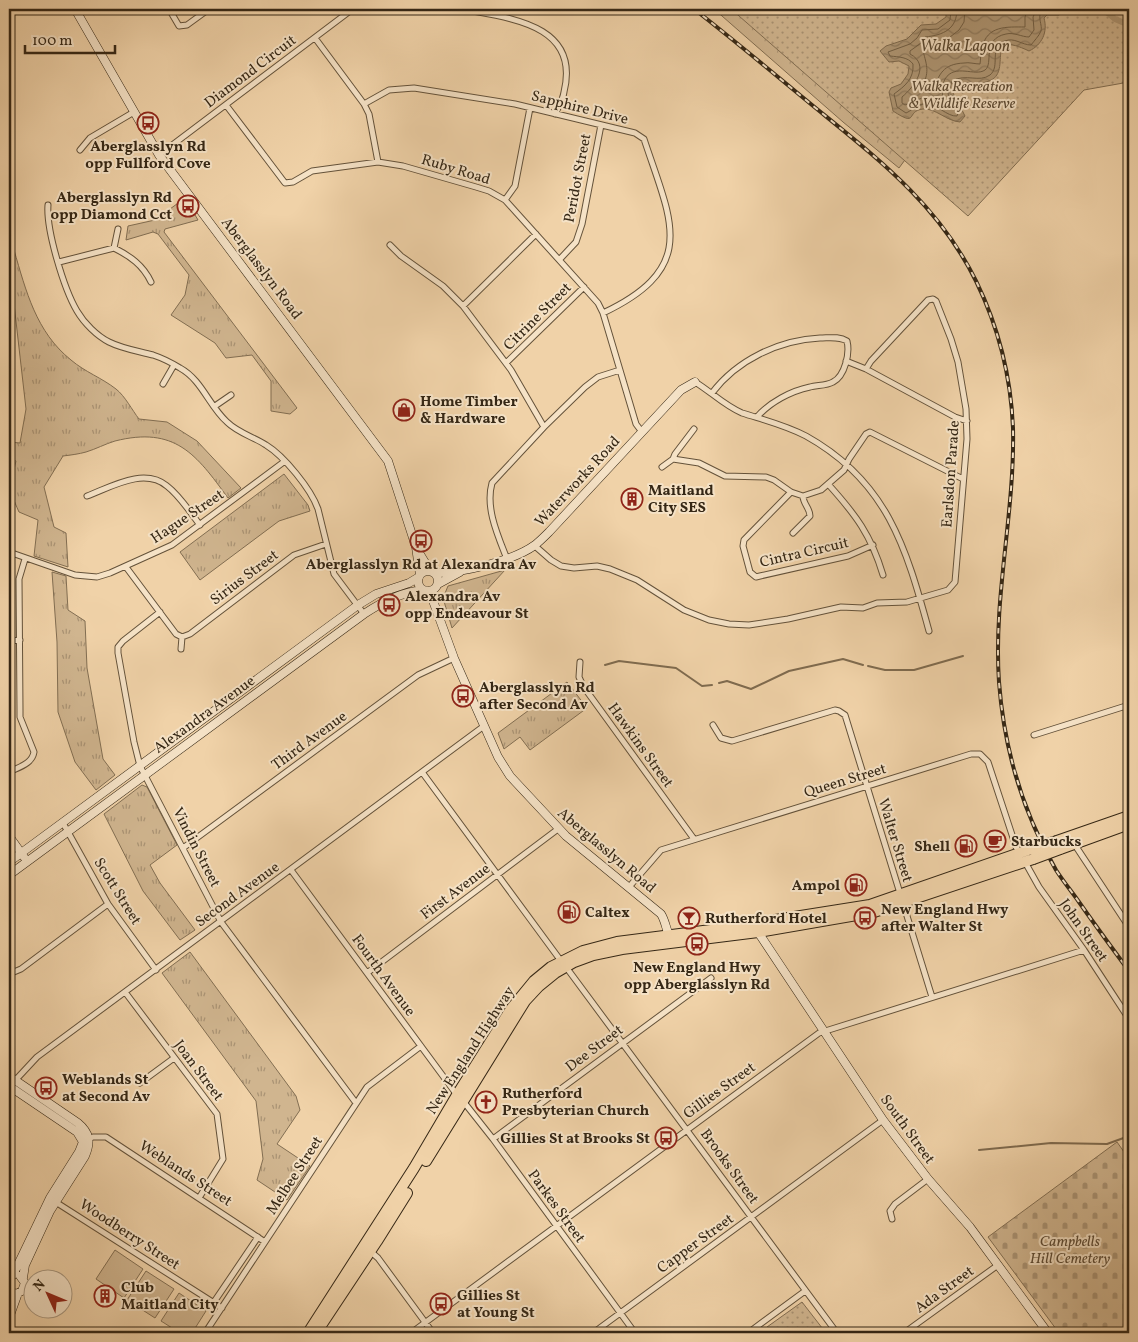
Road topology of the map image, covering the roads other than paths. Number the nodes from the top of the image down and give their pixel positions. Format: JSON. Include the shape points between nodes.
{"nodes":[{"id":1,"x":75,"y":9,"type":"edge"},
{"id":2,"x":170,"y":9,"type":"edge"},
{"id":3,"x":209,"y":9,"type":"edge"},
{"id":4,"x":356,"y":9,"type":"edge"},
{"id":5,"x":461,"y":9,"type":"edge"},
{"id":6,"x":315,"y":38,"type":"junction"},
{"id":7,"x":364,"y":104,"type":"junction"},
{"id":8,"x":226,"y":105,"type":"junction"},
{"id":9,"x":530,"y":108,"type":"junction"},
{"id":10,"x":134,"y":112,"type":"junction"},
{"id":11,"x":555,"y":114,"type":"junction"},
{"id":12,"x":601,"y":125,"type":"junction"},
{"id":13,"x":80,"y":150,"type":"dead end"},
{"id":14,"x":159,"y":155,"type":"junction"},
{"id":15,"x":378,"y":162,"type":"junction"},
{"id":16,"x":505,"y":200,"type":"junction"},
{"id":17,"x":48,"y":206,"type":"dead end"},
{"id":18,"x":118,"y":229,"type":"dead end"},
{"id":19,"x":536,"y":234,"type":"junction"},
{"id":20,"x":390,"y":245,"type":"dead end"},
{"id":21,"x":114,"y":248,"type":"junction"},
{"id":22,"x":560,"y":259,"type":"junction"},
{"id":23,"x":59,"y":262,"type":"junction"},
{"id":24,"x":151,"y":282,"type":"dead end"},
{"id":25,"x":584,"y":286,"type":"junction"},
{"id":26,"x":463,"y":306,"type":"junction"},
{"id":27,"x":603,"y":313,"type":"junction"},
{"id":28,"x":846,"y":361,"type":"junction"},
{"id":29,"x":506,"y":363,"type":"junction"},
{"id":30,"x":174,"y":365,"type":"junction"},
{"id":31,"x":620,"y":370,"type":"junction"},
{"id":32,"x":866,"y":370,"type":"junction"},
{"id":33,"x":695,"y":382,"type":"joint"},
{"id":34,"x":162,"y":384,"type":"dead end"},
{"id":35,"x":712,"y":393,"type":"junction"},
{"id":36,"x":231,"y":395,"type":"dead end"},
{"id":37,"x":214,"y":406,"type":"junction"},
{"id":38,"x":757,"y":417,"type":"junction"},
{"id":39,"x":967,"y":422,"type":"junction"},
{"id":40,"x":544,"y":427,"type":"junction"},
{"id":41,"x":694,"y":428,"type":"dead end"},
{"id":42,"x":642,"y":432,"type":"junction"},
{"id":43,"x":673,"y":459,"type":"junction"},
{"id":44,"x":285,"y":462,"type":"junction"},
{"id":45,"x":847,"y":464,"type":"junction"},
{"id":46,"x":662,"y":467,"type":"dead end"},
{"id":47,"x":963,"y":479,"type":"junction"},
{"id":48,"x":828,"y":484,"type":"junction"},
{"id":49,"x":791,"y":492,"type":"junction"},
{"id":50,"x":86,"y":496,"type":"dead end"},
{"id":51,"x":803,"y":496,"type":"junction"},
{"id":52,"x":200,"y":525,"type":"junction"},
{"id":53,"x":793,"y":533,"type":"dead end"},
{"id":54,"x":326,"y":544,"type":"junction"},
{"id":55,"x":535,"y":546,"type":"junction"},
{"id":56,"x":873,"y":546,"type":"junction"},
{"id":57,"x":416,"y":547,"type":"junction"},
{"id":58,"x":9,"y":552,"type":"edge"},
{"id":59,"x":24,"y":558,"type":"junction"},
{"id":60,"x":506,"y":559,"type":"junction"},
{"id":61,"x":126,"y":567,"type":"junction"},
{"id":62,"x":462,"y":571,"type":"junction"},
{"id":63,"x":434,"y":572,"type":"junction"},
{"id":64,"x":420,"y":576,"type":"junction"},
{"id":65,"x":883,"y":576,"type":"dead end"},
{"id":66,"x":438,"y":586,"type":"junction"},
{"id":67,"x":425,"y":590,"type":"junction"},
{"id":68,"x":920,"y":598,"type":"junction"},
{"id":69,"x":358,"y":605,"type":"junction"},
{"id":70,"x":160,"y":612,"type":"junction"},
{"id":71,"x":364,"y":614,"type":"junction"},
{"id":72,"x":439,"y":616,"type":"junction"},
{"id":73,"x":929,"y":631,"type":"dead end"},
{"id":74,"x":182,"y":637,"type":"junction"},
{"id":75,"x":20,"y":640,"type":"junction"},
{"id":76,"x":9,"y":641,"type":"edge"},
{"id":77,"x":182,"y":649,"type":"dead end"},
{"id":78,"x":454,"y":658,"type":"junction"},
{"id":79,"x":580,"y":662,"type":"dead end"},
{"id":80,"x":1129,"y":705,"type":"edge"},
{"id":81,"x":484,"y":726,"type":"junction"},
{"id":82,"x":713,"y":726,"type":"dead end"},
{"id":83,"x":1034,"y":735,"type":"dead end"},
{"id":84,"x":140,"y":766,"type":"junction"},
{"id":85,"x":9,"y":772,"type":"edge"},
{"id":86,"x":422,"y":772,"type":"junction"},
{"id":87,"x":144,"y":774,"type":"junction"},
{"id":88,"x":867,"y":786,"type":"junction"},
{"id":89,"x":1129,"y":816,"type":"edge"},
{"id":90,"x":63,"y":823,"type":"junction"},
{"id":91,"x":1129,"y":824,"type":"edge"},
{"id":92,"x":558,"y":829,"type":"junction"},
{"id":93,"x":68,"y":832,"type":"junction"},
{"id":94,"x":9,"y":836,"type":"edge"},
{"id":95,"x":694,"y":839,"type":"junction"},
{"id":96,"x":1072,"y":840,"type":"junction"},
{"id":97,"x":184,"y":848,"type":"junction"},
{"id":98,"x":21,"y":853,"type":"junction"},
{"id":99,"x":1026,"y":856,"type":"junction"},
{"id":100,"x":27,"y":861,"type":"junction"},
{"id":101,"x":9,"y":862,"type":"edge"},
{"id":102,"x":291,"y":870,"type":"junction"},
{"id":103,"x":9,"y":875,"type":"edge"},
{"id":104,"x":497,"y":875,"type":"junction"},
{"id":105,"x":628,"y":887,"type":"junction"},
{"id":106,"x":901,"y":899,"type":"junction"},
{"id":107,"x":108,"y":904,"type":"junction"},
{"id":108,"x":221,"y":922,"type":"junction"},
{"id":109,"x":1129,"y":927,"type":"edge"},
{"id":110,"x":758,"y":932,"type":"junction"},
{"id":111,"x":668,"y":935,"type":"junction"},
{"id":112,"x":680,"y":942,"type":"junction"},
{"id":113,"x":1084,"y":950,"type":"junction"},
{"id":114,"x":563,"y":964,"type":"junction"},
{"id":115,"x":156,"y":970,"type":"junction"},
{"id":116,"x":367,"y":973,"type":"junction"},
{"id":117,"x":9,"y":974,"type":"edge"},
{"id":118,"x":711,"y":978,"type":"dead end"},
{"id":119,"x":125,"y":992,"type":"junction"},
{"id":120,"x":932,"y":997,"type":"junction"},
{"id":121,"x":1129,"y":1020,"type":"edge"},
{"id":122,"x":824,"y":1032,"type":"junction"},
{"id":123,"x":622,"y":1042,"type":"junction"},
{"id":124,"x":422,"y":1046,"type":"junction"},
{"id":125,"x":174,"y":1058,"type":"junction"},
{"id":126,"x":10,"y":1082,"type":"edge"},
{"id":127,"x":140,"y":1083,"type":"dead end"},
{"id":128,"x":460,"y":1098,"type":"junction"},
{"id":129,"x":356,"y":1103,"type":"junction"},
{"id":130,"x":883,"y":1120,"type":"junction"},
{"id":131,"x":686,"y":1129,"type":"junction"},
{"id":132,"x":493,"y":1139,"type":"junction"},
{"id":133,"x":86,"y":1140,"type":"junction"},
{"id":134,"x":928,"y":1179,"type":"junction"},
{"id":135,"x":199,"y":1198,"type":"junction"},
{"id":136,"x":53,"y":1200,"type":"junction"},
{"id":137,"x":752,"y":1217,"type":"junction"},
{"id":138,"x":892,"y":1219,"type":"dead end"},
{"id":139,"x":556,"y":1226,"type":"junction"},
{"id":140,"x":258,"y":1237,"type":"junction"},
{"id":141,"x":265,"y":1242,"type":"junction"},
{"id":142,"x":367,"y":1249,"type":"junction"},
{"id":143,"x":998,"y":1264,"type":"junction"},
{"id":144,"x":25,"y":1270,"type":"edge"},
{"id":145,"x":11,"y":1276,"type":"edge"},
{"id":146,"x":805,"y":1291,"type":"junction"},
{"id":147,"x":12,"y":1294,"type":"edge"},
{"id":148,"x":214,"y":1302,"type":"junction"},
{"id":149,"x":222,"y":1308,"type":"junction"},
{"id":150,"x":620,"y":1313,"type":"junction"},
{"id":151,"x":9,"y":1318,"type":"edge"},
{"id":152,"x":425,"y":1323,"type":"junction"},
{"id":153,"x":1045,"y":1332,"type":"edge"},
{"id":154,"x":205,"y":1333,"type":"edge"},
{"id":155,"x":308,"y":1333,"type":"edge"},
{"id":156,"x":316,"y":1333,"type":"edge"},
{"id":157,"x":411,"y":1333,"type":"edge"},
{"id":158,"x":433,"y":1333,"type":"edge"},
{"id":159,"x":593,"y":1333,"type":"edge"},
{"id":160,"x":636,"y":1333,"type":"edge"},
{"id":161,"x":748,"y":1333,"type":"edge"},
{"id":162,"x":837,"y":1333,"type":"edge"},
{"id":163,"x":904,"y":1333,"type":"edge"}],
"edges":[{"from":1,"to":10,"type":"main road","name":"Aberglasslyn Road"},
{"from":2,"to":3,"type":"street","via":[[179,26],[187,25]]},
{"from":4,"to":6,"type":"street","name":"Diamond Circuit"},
{"from":5,"to":11,"type":"street","via":[[523,22],[545,32],[556,44],[563,56],[566,72],[564,93]]},
{"from":6,"to":7,"type":"street"},
{"from":6,"to":8,"type":"street","name":"Diamond Circuit"},
{"from":7,"to":9,"type":"street","name":"Sapphire Drive","via":[[389,90],[414,88],[487,98]]},
{"from":7,"to":15,"type":"street","via":[[369,114]]},
{"from":8,"to":14,"type":"street","name":"Diamond Circuit"},
{"from":8,"to":15,"type":"street","name":"Ruby Road","via":[[285,183],[312,172]]},
{"from":9,"to":11,"type":"street","name":"Sapphire Drive"},
{"from":9,"to":16,"type":"street","via":[[515,186]]},
{"from":10,"to":13,"type":"street","via":[[90,138]]},
{"from":10,"to":14,"type":"main road","name":"Aberglasslyn Road"},
{"from":11,"to":12,"type":"street","name":"Sapphire Drive"},
{"from":12,"to":22,"type":"street","name":"Peridot Street","via":[[582,224],[576,242]]},
{"from":12,"to":27,"type":"street","name":"Sapphire Drive","via":[[635,133],[644,139],[670,218],[671,236],[668,256],[647,285]]},
{"from":14,"to":57,"type":"main road","name":"Aberglasslyn Road","via":[[388,461]]},
{"from":15,"to":16,"type":"street","name":"Ruby Road","via":[[476,187]]},
{"from":16,"to":19,"type":"street","name":"Ruby Road"},
{"from":17,"to":23,"type":"street","via":[[47,218]]},
{"from":18,"to":21,"type":"street"},
{"from":19,"to":22,"type":"street","name":"Ruby Road"},
{"from":19,"to":26,"type":"street"},
{"from":20,"to":26,"type":"street","via":[[443,286]]},
{"from":21,"to":23,"type":"street"},
{"from":21,"to":24,"type":"street","via":[[138,263]]},
{"from":22,"to":25,"type":"street","name":"Ruby Road"},
{"from":23,"to":30,"type":"street","via":[[77,311],[100,336],[120,347],[155,356]]},
{"from":25,"to":27,"type":"street","name":"Ruby Road"},
{"from":25,"to":29,"type":"street","name":"Citrine Street"},
{"from":26,"to":29,"type":"street"},
{"from":27,"to":31,"type":"street","name":"Ruby Road"},
{"from":28,"to":32,"type":"street"},
{"from":28,"to":35,"type":"street","via":[[848,345],[843,338],[816,338],[780,346],[749,360],[725,378]]},
{"from":28,"to":38,"type":"street","via":[[841,374],[832,383],[792,393],[775,401]]},
{"from":29,"to":40,"type":"street"},
{"from":30,"to":34,"type":"street"},
{"from":30,"to":37,"type":"street","via":[[196,380]]},
{"from":31,"to":40,"type":"street","via":[[598,377]]},
{"from":31,"to":42,"type":"street","name":"Ruby Road","via":[[636,424]]},
{"from":32,"to":39,"type":"street"},
{"from":32,"to":39,"type":"street","name":"Earlsdon Parade","via":[[928,300],[936,301],[958,362]]},
{"from":33,"to":35,"type":"street"},
{"from":33,"to":42,"type":"main road","name":"Waterworks Road","via":[[681,390]]},
{"from":35,"to":38,"type":"street","via":[[730,407]]},
{"from":36,"to":37,"type":"street"},
{"from":37,"to":44,"type":"street","via":[[228,424],[274,449]]},
{"from":38,"to":45,"type":"street","via":[[805,436]]},
{"from":39,"to":47,"type":"street","name":"Earlsdon Parade"},
{"from":40,"to":60,"type":"street","via":[[492,483],[490,510]]},
{"from":41,"to":43,"type":"street"},
{"from":42,"to":55,"type":"main road","name":"Waterworks Road"},
{"from":43,"to":46,"type":"street"},
{"from":43,"to":49,"type":"street","via":[[699,463],[725,476],[766,477]]},
{"from":44,"to":52,"type":"street","name":"Hague Street"},
{"from":44,"to":54,"type":"street","via":[[316,504]]},
{"from":45,"to":47,"type":"street","via":[[870,432]]},
{"from":45,"to":48,"type":"street"},
{"from":45,"to":68,"type":"street","via":[[877,498],[896,529]]},
{"from":47,"to":68,"type":"street","name":"Earlsdon Parade","via":[[955,582],[948,590]]},
{"from":48,"to":51,"type":"street","via":[[814,494]]},
{"from":48,"to":56,"type":"street","name":"Cintra Circuit","via":[[860,521]]},
{"from":49,"to":51,"type":"street"},
{"from":49,"to":56,"type":"street","name":"Cintra Circuit","via":[[744,540],[753,575],[839,558]]},
{"from":50,"to":52,"type":"street","via":[[136,478],[152,479],[168,486]]},
{"from":51,"to":53,"type":"street","via":[[810,516]]},
{"from":52,"to":61,"type":"street","name":"Hague Street","via":[[163,550]]},
{"from":54,"to":69,"type":"street","via":[[336,577]]},
{"from":54,"to":74,"type":"street","name":"Sirius Street","via":[[294,555]]},
{"from":55,"to":60,"type":"main road","name":"Waterworks Road"},
{"from":55,"to":68,"type":"street","name":"Earlsdon Parade","via":[[561,566],[610,569],[637,580],[684,610],[729,624],[749,625],[840,607],[864,608],[876,603],[907,602]]},
{"from":56,"to":65,"type":"street","name":"Cintra Circuit"},
{"from":57,"to":63,"type":"main road","name":"Aberglasslyn Road"},
{"from":57,"to":64,"type":"main road","name":"Aberglasslyn Road"},
{"from":58,"to":59,"type":"street","name":"Hague Street"},
{"from":59,"to":61,"type":"street","name":"Hague Street","via":[[85,576],[97,576]]},
{"from":59,"to":75,"type":"street","via":[[19,579]]},
{"from":60,"to":62,"type":"main road","name":"Waterworks Road"},
{"from":61,"to":70,"type":"street"},
{"from":62,"to":63,"type":"main road","name":"Waterworks Road"},
{"from":62,"to":66,"type":"main road","name":"Waterworks Road"},
{"from":63,"to":64,"type":"main road","via":[[425,571]]},
{"from":63,"to":66,"type":"main road"},
{"from":64,"to":67,"type":"main road","via":[[418,583]]},
{"from":64,"to":69,"type":"main road","name":"Alexandra Avenue"},
{"from":66,"to":67,"type":"main road"},
{"from":66,"to":72,"type":"main road","name":"Aberglasslyn Road"},
{"from":67,"to":71,"type":"main road","name":"Alexandra Avenue","via":[[387,600]]},
{"from":67,"to":72,"type":"main road","name":"Aberglasslyn Road"},
{"from":68,"to":73,"type":"street"},
{"from":69,"to":71,"type":"street"},
{"from":69,"to":84,"type":"main road","name":"Alexandra Avenue"},
{"from":70,"to":74,"type":"street","via":[[176,634]]},
{"from":70,"to":84,"type":"street","name":"Vindin Street","via":[[118,647]]},
{"from":71,"to":87,"type":"main road","name":"Alexandra Avenue"},
{"from":72,"to":78,"type":"main road","name":"Aberglasslyn Road"},
{"from":74,"to":77,"type":"street"},
{"from":75,"to":76,"type":"street"},
{"from":75,"to":85,"type":"street","via":[[20,717],[34,752],[31,760]]},
{"from":78,"to":81,"type":"main road","name":"Aberglasslyn Road"},
{"from":78,"to":97,"type":"street","name":"Third Avenue","via":[[418,675]]},
{"from":79,"to":95,"type":"street","name":"Hawkins Street","via":[[579,676],[583,686]]},
{"from":80,"to":83,"type":"street"},
{"from":81,"to":86,"type":"street","name":"Second Avenue"},
{"from":81,"to":92,"type":"main road","name":"Aberglasslyn Road","via":[[510,776]]},
{"from":82,"to":88,"type":"street","name":"Walter Street","via":[[721,738],[732,741],[839,711],[845,715]]},
{"from":84,"to":87,"type":"street","name":"Vindin Street"},
{"from":84,"to":90,"type":"main road","name":"Alexandra Avenue"},
{"from":86,"to":102,"type":"street","name":"Second Avenue"},
{"from":86,"to":104,"type":"street","name":"Brooks Street"},
{"from":87,"to":93,"type":"main road","name":"Alexandra Avenue"},
{"from":87,"to":97,"type":"street","name":"Vindin Street"},
{"from":88,"to":95,"type":"street","name":"Queen Street"},
{"from":88,"to":99,"type":"street","name":"Queen Street","via":[[980,754],[991,769],[1015,845]]},
{"from":88,"to":106,"type":"street","name":"Walter Street"},
{"from":89,"to":96,"type":"highway","name":"New England Highway"},
{"from":90,"to":93,"type":"street","name":"Scott Street"},
{"from":90,"to":98,"type":"main road","name":"Alexandra Avenue"},
{"from":91,"to":96,"type":"highway","name":"New England Highway"},
{"from":92,"to":104,"type":"street","name":"First Avenue"},
{"from":92,"to":105,"type":"main road","name":"Aberglasslyn Road"},
{"from":93,"to":100,"type":"main road","name":"Alexandra Avenue"},
{"from":93,"to":107,"type":"street","name":"Scott Street"},
{"from":94,"to":98,"type":"main road"},
{"from":95,"to":105,"type":"street","name":"Queen Street","via":[[661,850]]},
{"from":96,"to":99,"type":"highway","name":"New England Highway","bridge":true},
{"from":96,"to":109,"type":"street"},
{"from":97,"to":108,"type":"street","name":"Vindin Street"},
{"from":98,"to":100,"type":"main road"},
{"from":98,"to":101,"type":"main road","name":"Alexandra Avenue"},
{"from":99,"to":106,"type":"highway","name":"New England Highway"},
{"from":99,"to":113,"type":"street","name":"John Street","via":[[1039,887]]},
{"from":100,"to":103,"type":"main road","name":"Alexandra Avenue"},
{"from":102,"to":108,"type":"street","name":"Second Avenue"},
{"from":102,"to":116,"type":"street","name":"Fourth Avenue"},
{"from":104,"to":114,"type":"street","name":"Brooks Street"},
{"from":104,"to":116,"type":"street","name":"First Avenue"},
{"from":105,"to":111,"type":"main road","name":"Aberglasslyn Road","via":[[661,914]]},
{"from":106,"to":110,"type":"highway","name":"New England Highway","via":[[874,912]]},
{"from":106,"to":111,"type":"highway","name":"New England Highway"},
{"from":106,"to":120,"type":"street","name":"Walter Street"},
{"from":107,"to":115,"type":"street","name":"Scott Street"},
{"from":107,"to":117,"type":"street","via":[[21,969]]},
{"from":108,"to":115,"type":"street","name":"Second Avenue"},
{"from":108,"to":129,"type":"street","name":"Vindin Street"},
{"from":110,"to":112,"type":"highway","name":"New England Highway"},
{"from":110,"to":122,"type":"main road","name":"South Street"},
{"from":111,"to":112,"type":"main road"},
{"from":111,"to":114,"type":"highway","name":"New England Highway","via":[[604,944],[578,953]]},
{"from":112,"to":114,"type":"highway","name":"New England Highway","via":[[605,952]]},
{"from":113,"to":120,"type":"street","name":"Gillies Street"},
{"from":113,"to":121,"type":"street","name":"John Street"},
{"from":114,"to":123,"type":"street","name":"Brooks Street"},
{"from":114,"to":128,"type":"highway","name":"New England Highway","via":[[525,1002]]},
{"from":115,"to":119,"type":"street","name":"Second Avenue"},
{"from":116,"to":124,"type":"street","name":"Fourth Avenue"},
{"from":118,"to":123,"type":"street","name":"Dee Street"},
{"from":119,"to":125,"type":"street","name":"Joan Street"},
{"from":119,"to":126,"type":"street","name":"Second Avenue","via":[[37,1057]]},
{"from":120,"to":122,"type":"street","name":"Gillies Street"},
{"from":122,"to":130,"type":"main road","name":"South Street"},
{"from":122,"to":131,"type":"street","name":"Gillies Street"},
{"from":123,"to":131,"type":"street","name":"Brooks Street"},
{"from":123,"to":132,"type":"street","name":"Dee Street"},
{"from":124,"to":128,"type":"street","name":"Fourth Avenue"},
{"from":124,"to":129,"type":"street","name":"Melbee Street","via":[[372,1082]]},
{"from":125,"to":127,"type":"street"},
{"from":125,"to":135,"type":"street","name":"Joan Street","via":[[215,1110],[218,1122],[223,1159]]},
{"from":126,"to":133,"type":"main road","via":[[78,1123],[87,1132]]},
{"from":128,"to":132,"type":"street","name":"Parkes Street"},
{"from":128,"to":142,"type":"highway","name":"New England Highway"},
{"from":129,"to":141,"type":"street","name":"Melbee Street"},
{"from":130,"to":134,"type":"main road","name":"South Street"},
{"from":130,"to":137,"type":"street","name":"Capper Street"},
{"from":131,"to":137,"type":"street","name":"Brooks Street"},
{"from":131,"to":139,"type":"street","name":"Gillies Street"},
{"from":132,"to":139,"type":"street","name":"Parkes Street"},
{"from":133,"to":135,"type":"street","name":"Weblands Street","via":[[106,1137]]},
{"from":133,"to":136,"type":"main road","via":[[88,1149],[85,1156]]},
{"from":134,"to":138,"type":"street","via":[[896,1204],[890,1212]]},
{"from":134,"to":143,"type":"main road","name":"South Street"},
{"from":135,"to":140,"type":"street","name":"Weblands Street"},
{"from":136,"to":144,"type":"main road"},
{"from":136,"to":145,"type":"main road"},
{"from":136,"to":148,"type":"street","name":"Woodberry Street"},
{"from":137,"to":146,"type":"street","name":"Brooks Street"},
{"from":137,"to":150,"type":"street","name":"Capper Street"},
{"from":139,"to":150,"type":"street","name":"Parkes Street"},
{"from":139,"to":152,"type":"street","name":"Gillies Street"},
{"from":140,"to":141,"type":"street","name":"Weblands Street"},
{"from":140,"to":148,"type":"street"},
{"from":141,"to":149,"type":"street","name":"Melbee Street"},
{"from":142,"to":152,"type":"street","via":[[378,1258]]},
{"from":142,"to":155,"type":"highway","name":"New England Highway"},
{"from":142,"to":156,"type":"highway","name":"New England Highway"},
{"from":143,"to":153,"type":"main road","name":"South Street"},
{"from":143,"to":163,"type":"street","name":"Ada Street"},
{"from":146,"to":161,"type":"street"},
{"from":146,"to":162,"type":"street","name":"Brooks Street"},
{"from":147,"to":151,"type":"main road"},
{"from":148,"to":149,"type":"street","name":"Woodberry Street"},
{"from":149,"to":154,"type":"street","name":"Melbee Street"},
{"from":150,"to":159,"type":"street","name":"Capper Street"},
{"from":150,"to":160,"type":"street","name":"Parkes Street"},
{"from":152,"to":157,"type":"street","name":"Gillies Street"},
{"from":152,"to":158,"type":"street"}]}
